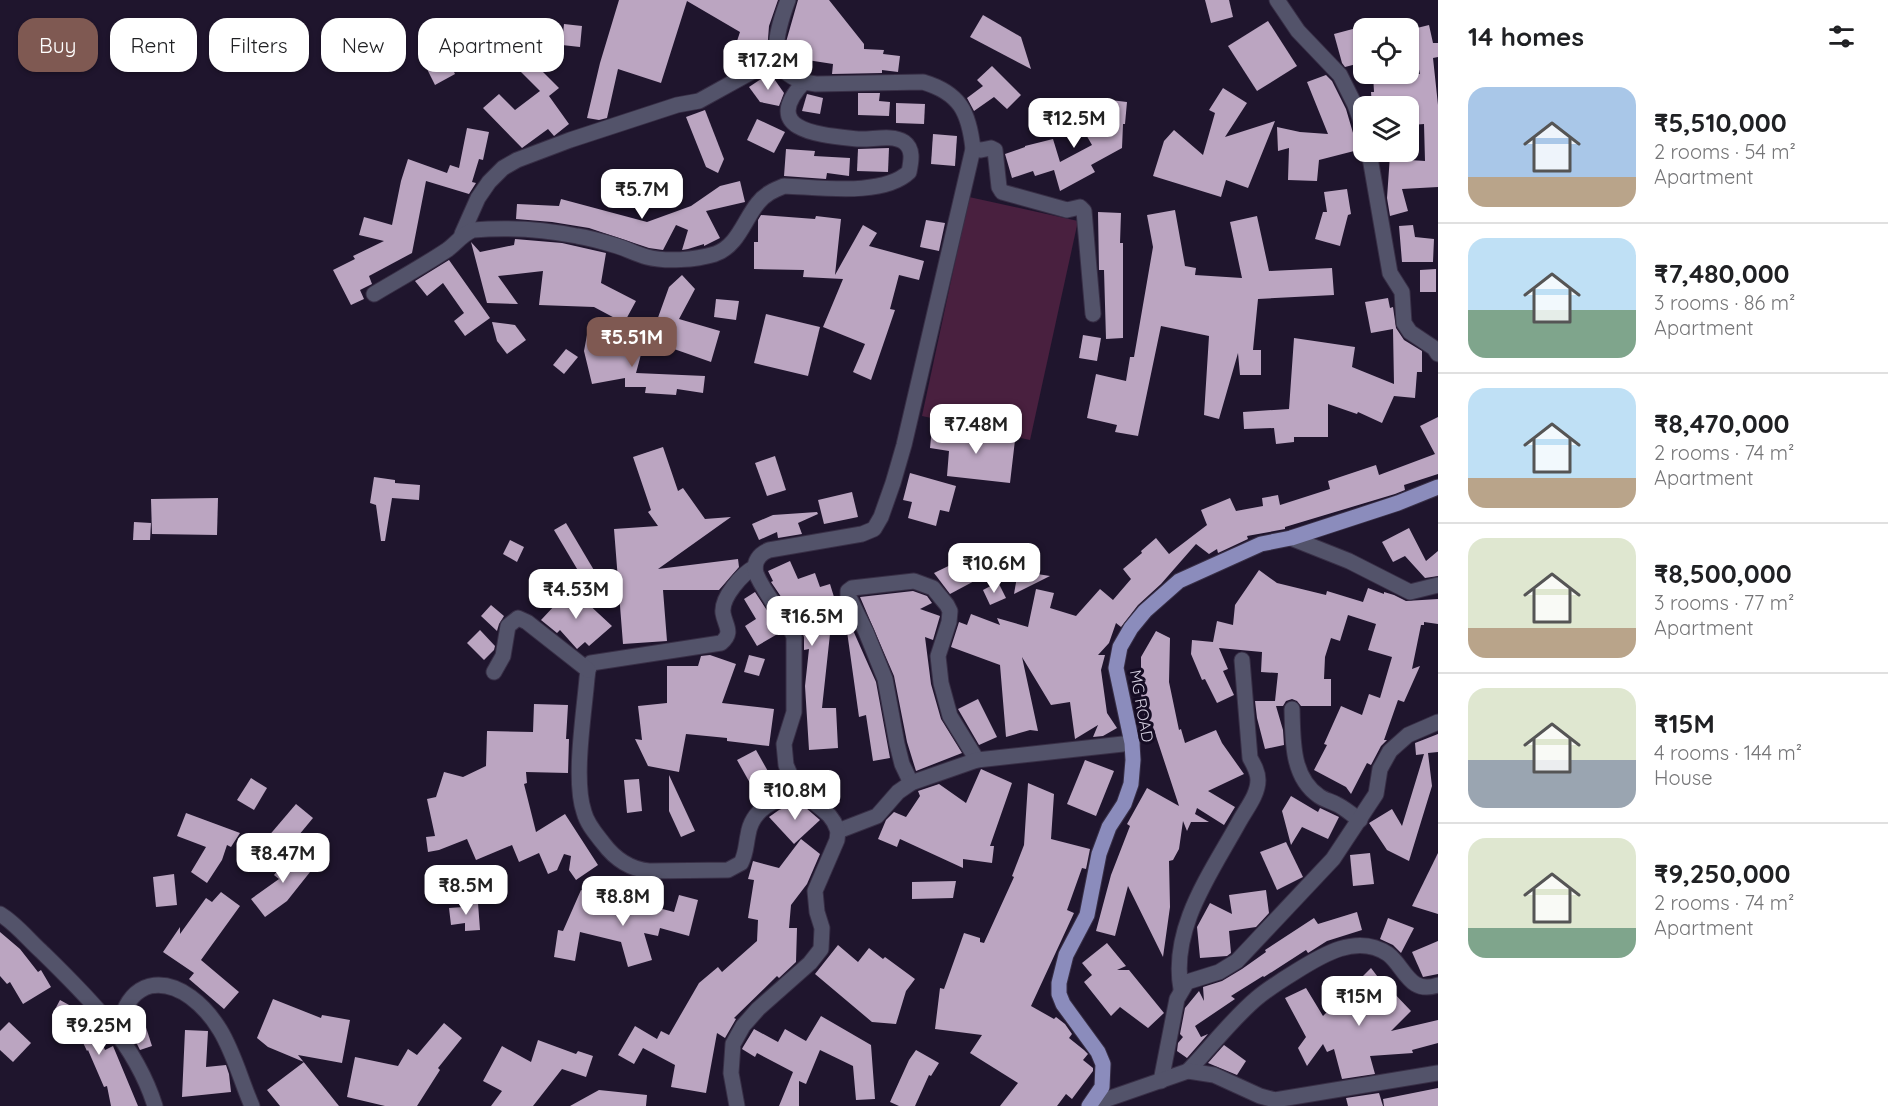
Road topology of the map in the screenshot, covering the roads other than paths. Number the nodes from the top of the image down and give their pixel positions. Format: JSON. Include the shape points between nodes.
{"nodes":[{"id":1,"x":788,"y":0,"type":"edge"},
{"id":2,"x":1277,"y":0,"type":"edge"},
{"id":3,"x":777,"y":58,"type":"junction"},
{"id":4,"x":804,"y":82,"type":"junction"},
{"id":5,"x":1353,"y":103,"type":"edge"},
{"id":6,"x":973,"y":149,"type":"junction"},
{"id":7,"x":1371,"y":162,"type":"edge"},
{"id":8,"x":462,"y":234,"type":"junction"},
{"id":9,"x":374,"y":294,"type":"dead end"},
{"id":10,"x":1093,"y":314,"type":"dead end"},
{"id":11,"x":1438,"y":354,"type":"edge"},
{"id":12,"x":1438,"y":487,"type":"edge"},
{"id":13,"x":1291,"y":538,"type":"junction"},
{"id":14,"x":755,"y":567,"type":"junction"},
{"id":15,"x":1438,"y":585,"type":"edge"},
{"id":16,"x":1242,"y":660,"type":"dead end"},
{"id":17,"x":588,"y":670,"type":"junction"},
{"id":18,"x":494,"y":672,"type":"dead end"},
{"id":19,"x":1292,"y":709,"type":"dead end"},
{"id":20,"x":1438,"y":722,"type":"edge"},
{"id":21,"x":1132,"y":743,"type":"junction"},
{"id":22,"x":977,"y":760,"type":"junction"},
{"id":23,"x":911,"y":783,"type":"junction"},
{"id":24,"x":800,"y":791,"type":"junction"},
{"id":25,"x":1360,"y":820,"type":"junction"},
{"id":26,"x":838,"y":831,"type":"junction"},
{"id":27,"x":0,"y":914,"type":"edge"},
{"id":28,"x":1438,"y":985,"type":"edge"},
{"id":29,"x":1182,"y":989,"type":"junction"},
{"id":30,"x":118,"y":1033,"type":"junction"},
{"id":31,"x":1188,"y":1071,"type":"junction"},
{"id":32,"x":1438,"y":1073,"type":"edge"},
{"id":33,"x":1161,"y":1081,"type":"junction"},
{"id":34,"x":155,"y":1106,"type":"edge"},
{"id":35,"x":252,"y":1106,"type":"edge"},
{"id":36,"x":737,"y":1106,"type":"edge"},
{"id":37,"x":1089,"y":1106,"type":"edge"}],
"edges":[{"from":1,"to":3,"type":"street","via":[[778,34]]},
{"from":2,"to":5,"type":"street","via":[[1298,31],[1340,75]]},
{"from":3,"to":4,"type":"street","via":[[784,71]]},
{"from":3,"to":8,"type":"street","via":[[699,101],[549,146],[517,160],[489,182]]},
{"from":4,"to":6,"type":"street","via":[[923,82],[939,87],[961,104]]},
{"from":4,"to":8,"type":"street","via":[[795,93],[788,114],[794,126],[860,139],[900,140],[909,147],[912,157],[909,172],[893,182],[858,189],[784,186],[773,190],[758,203],[727,247],[703,257],[646,257],[579,236],[539,229],[472,230]]},
{"from":6,"to":10,"type":"street","via":[[994,150],[1002,192],[1067,210],[1083,209]]},
{"from":6,"to":14,"type":"street","via":[[904,445],[881,518],[874,529],[862,534],[769,550],[758,557]]},
{"from":7,"to":11,"type":"street","via":[[1390,273],[1402,292],[1404,323]]},
{"from":8,"to":9,"type":"street","via":[[455,244]]},
{"from":12,"to":13,"type":"main road","name":"MG ROAD"},
{"from":13,"to":15,"type":"street","via":[[1349,561],[1410,592]]},
{"from":13,"to":21,"type":"main road","name":"MG ROAD","via":[[1261,544],[1179,581],[1131,628],[1120,647],[1116,668]]},
{"from":14,"to":17,"type":"street","via":[[732,588],[723,611],[728,636],[721,643],[598,660]]},
{"from":14,"to":24,"type":"street","via":[[794,637],[794,712],[784,744],[789,776]]},
{"from":16,"to":29,"type":"street","via":[[1250,758],[1258,781],[1187,923],[1179,960]]},
{"from":17,"to":18,"type":"street","via":[[518,618],[508,626],[503,656]]},
{"from":17,"to":24,"type":"street","via":[[580,798],[592,828],[627,865],[649,871],[734,868],[744,857],[748,831],[760,810]]},
{"from":19,"to":25,"type":"street","via":[[1293,746],[1305,785]]},
{"from":20,"to":25,"type":"street","via":[[1408,735],[1390,751],[1380,769],[1376,794]]},
{"from":21,"to":22,"type":"street"},
{"from":21,"to":37,"type":"main road","name":"MG ROAD","via":[[1131,784],[1099,854],[1087,915],[1066,955],[1059,983],[1063,1004],[1103,1064],[1102,1087]]},
{"from":22,"to":23,"type":"street"},
{"from":22,"to":23,"type":"street","via":[[950,716],[941,683],[938,656],[949,622],[947,604],[933,588],[914,581],[852,588],[848,595],[885,679],[902,764]]},
{"from":23,"to":26,"type":"street","via":[[877,816]]},
{"from":24,"to":26,"type":"street","via":[[829,815]]},
{"from":25,"to":29,"type":"street","via":[[1333,859],[1237,961],[1219,972],[1191,979]]},
{"from":26,"to":36,"type":"street","via":[[834,850],[815,891],[822,928],[821,949],[758,1009],[733,1044],[731,1073]]},
{"from":27,"to":30,"type":"street","via":[[69,979]]},
{"from":28,"to":31,"type":"street","via":[[1431,987],[1411,981],[1394,960],[1377,949],[1346,947],[1325,953],[1257,998]]},
{"from":29,"to":33,"type":"street"},
{"from":30,"to":34,"type":"street","via":[[139,1064]]},
{"from":30,"to":35,"type":"street","via":[[126,1004],[139,991],[161,986],[182,991],[202,1007],[219,1029]]},
{"from":31,"to":32,"type":"street","via":[[1214,1075],[1275,1100]]},
{"from":31,"to":33,"type":"street"},
{"from":33,"to":37,"type":"street"}]}
